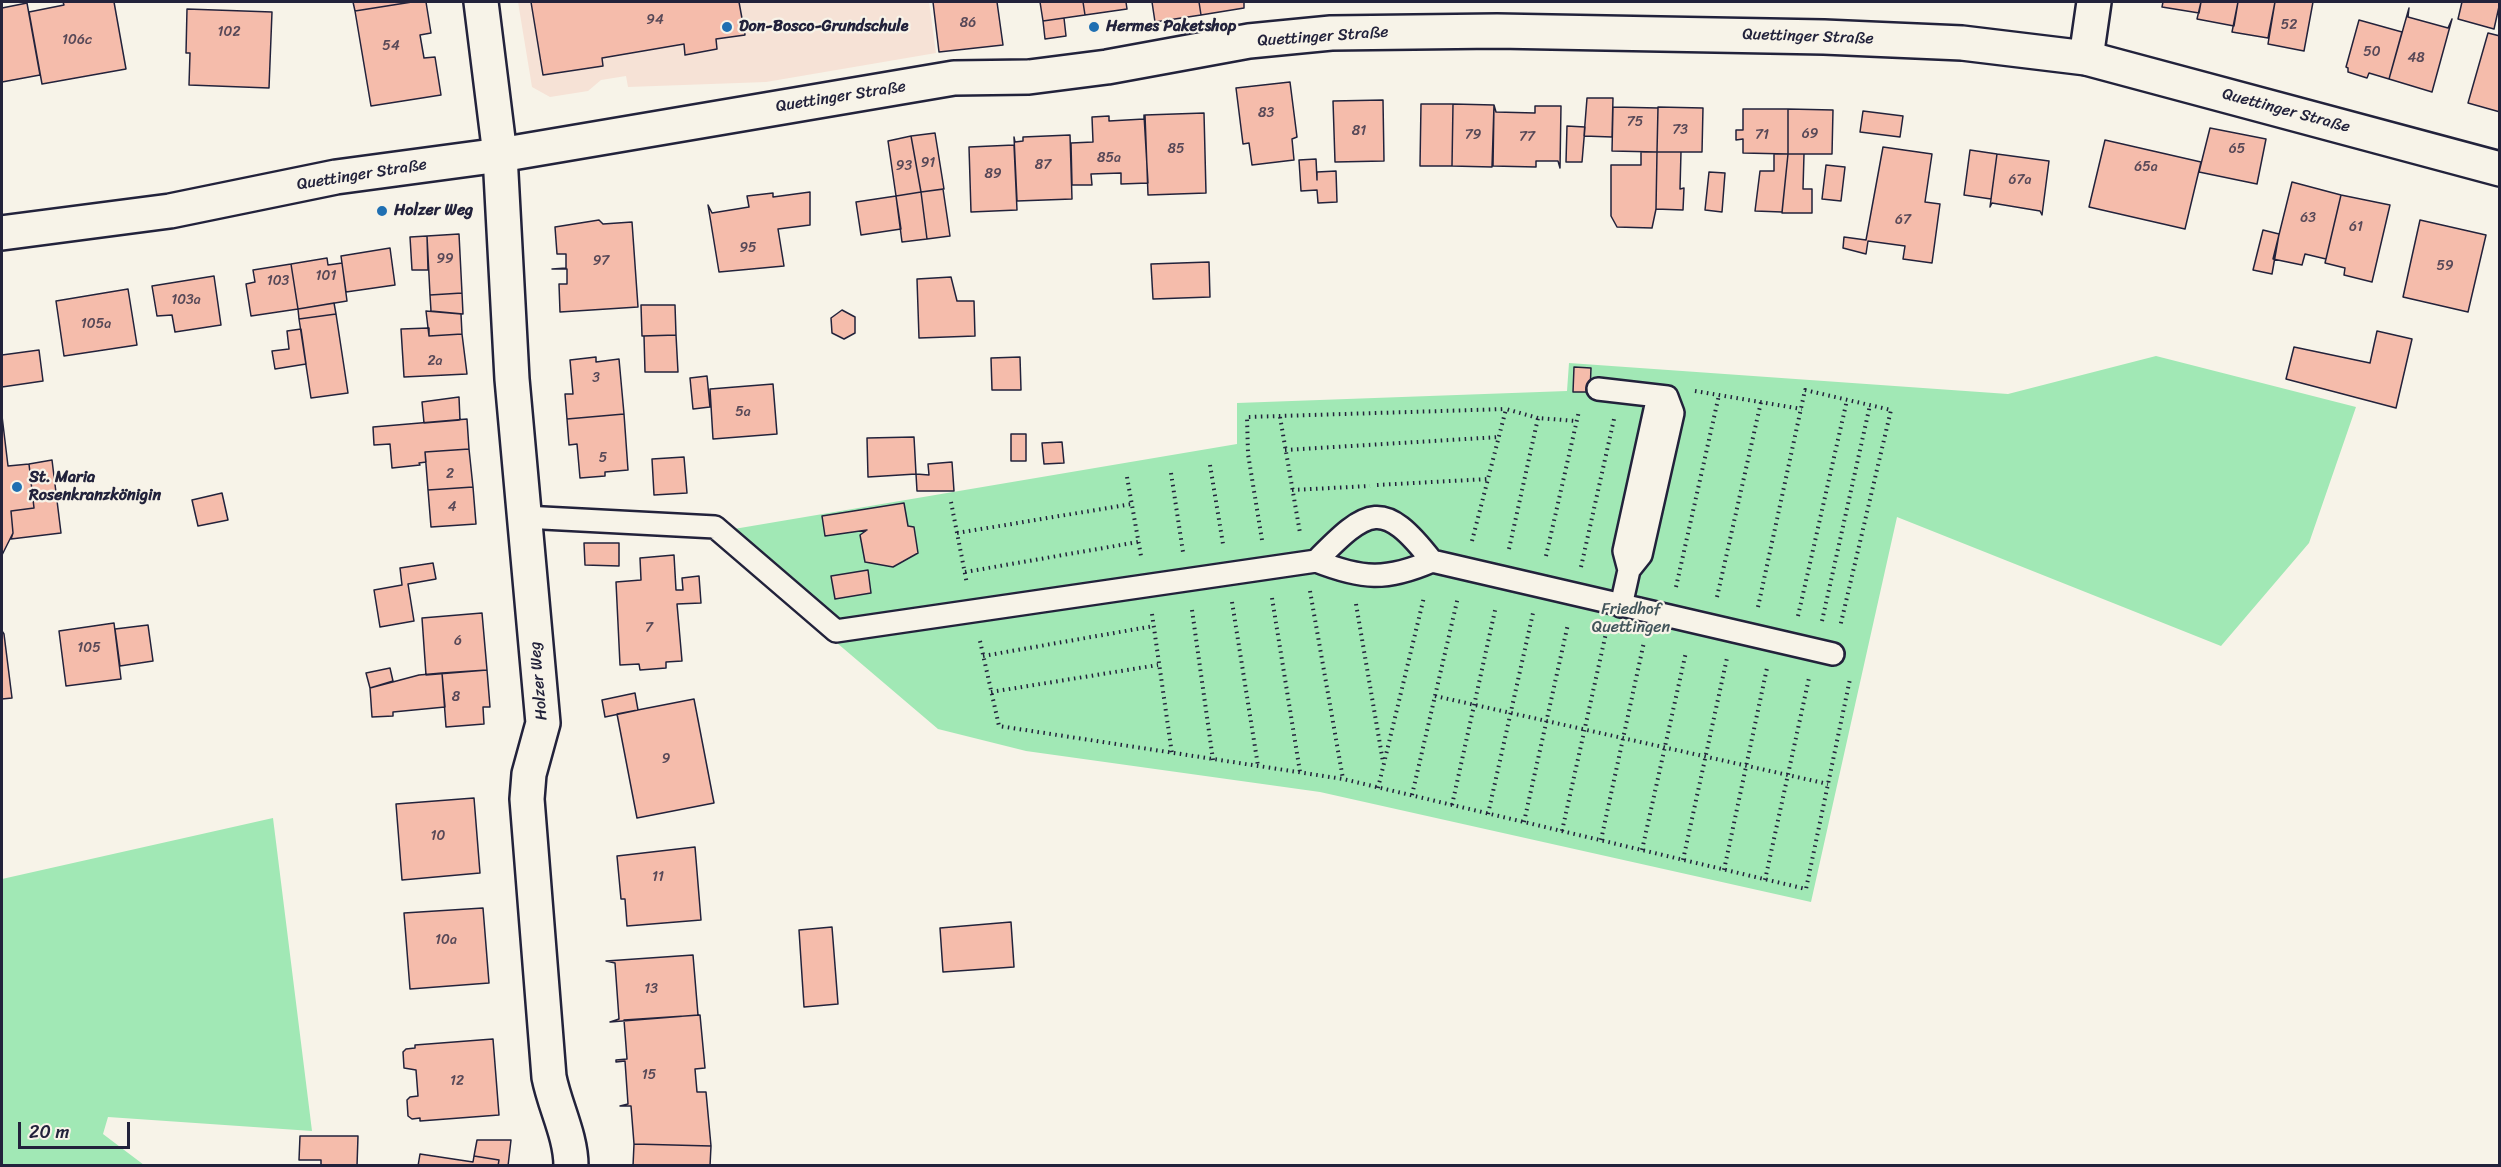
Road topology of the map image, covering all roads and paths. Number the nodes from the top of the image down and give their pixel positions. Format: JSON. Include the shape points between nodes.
{"nodes":[{"id":1,"x":481,"y":2,"type":"edge"},
{"id":2,"x":2094,"y":2,"type":"edge"},
{"id":3,"x":2086,"y":58,"type":"junction"},
{"id":4,"x":500,"y":155,"type":"junction"},
{"id":5,"x":2499,"y":169,"type":"edge"},
{"id":6,"x":2,"y":232,"type":"edge"},
{"id":7,"x":1598,"y":389,"type":"dead end"},
{"id":8,"x":1719,"y":395,"type":"junction"},
{"id":9,"x":1662,"y":397,"type":"junction"},
{"id":10,"x":1847,"y":400,"type":"junction"},
{"id":11,"x":1761,"y":402,"type":"junction"},
{"id":12,"x":1506,"y":409,"type":"dead end"},
{"id":13,"x":1802,"y":409,"type":"junction"},
{"id":14,"x":1247,"y":417,"type":"dead end"},
{"id":15,"x":1280,"y":417,"type":"junction"},
{"id":16,"x":1499,"y":437,"type":"dead end"},
{"id":17,"x":1285,"y":450,"type":"junction"},
{"id":18,"x":1210,"y":465,"type":"dead end"},
{"id":19,"x":1171,"y":473,"type":"dead end"},
{"id":20,"x":1488,"y":478,"type":"dead end"},
{"id":21,"x":1293,"y":490,"type":"junction"},
{"id":22,"x":1132,"y":504,"type":"dead end"},
{"id":23,"x":524,"y":517,"type":"junction"},
{"id":24,"x":957,"y":533,"type":"dead end"},
{"id":25,"x":1138,"y":542,"type":"dead end"},
{"id":26,"x":1432,"y":561,"type":"junction"},
{"id":27,"x":1310,"y":562,"type":"junction"},
{"id":28,"x":965,"y":572,"type":"dead end"},
{"id":29,"x":1228,"y":573,"type":"junction"},
{"id":30,"x":1352,"y":574,"type":"junction"},
{"id":31,"x":1188,"y":580,"type":"junction"},
{"id":32,"x":1617,"y":605,"type":"junction"},
{"id":33,"x":1660,"y":614,"type":"junction"},
{"id":34,"x":1702,"y":624,"type":"junction"},
{"id":35,"x":1154,"y":626,"type":"dead end"},
{"id":36,"x":1742,"y":633,"type":"junction"},
{"id":37,"x":1782,"y":643,"type":"junction"},
{"id":38,"x":1833,"y":654,"type":"junction"},
{"id":39,"x":983,"y":657,"type":"dead end"},
{"id":40,"x":1158,"y":665,"type":"dead end"},
{"id":41,"x":991,"y":692,"type":"dead end"},
{"id":42,"x":1435,"y":696,"type":"dead end"},
{"id":43,"x":999,"y":726,"type":"dead end"},
{"id":44,"x":1585,"y":730,"type":"junction"},
{"id":45,"x":1623,"y":738,"type":"junction"},
{"id":46,"x":1665,"y":748,"type":"junction"},
{"id":47,"x":1706,"y":757,"type":"junction"},
{"id":48,"x":1213,"y":760,"type":"junction"},
{"id":49,"x":1383,"y":764,"type":"junction"},
{"id":50,"x":1258,"y":766,"type":"junction"},
{"id":51,"x":1747,"y":766,"type":"junction"},
{"id":52,"x":1344,"y":779,"type":"junction"},
{"id":53,"x":1828,"y":784,"type":"junction"},
{"id":54,"x":1378,"y":788,"type":"junction"},
{"id":55,"x":1562,"y":831,"type":"junction"},
{"id":56,"x":1601,"y":840,"type":"junction"},
{"id":57,"x":1642,"y":850,"type":"junction"},
{"id":58,"x":1683,"y":860,"type":"junction"},
{"id":59,"x":1724,"y":870,"type":"junction"},
{"id":60,"x":571,"y":1166,"type":"edge"}],
"edges":[{"from":1,"to":4,"type":"street","name":"Holzer Weg"},
{"from":2,"to":3,"type":"street"},
{"from":3,"to":4,"type":"street","name":"Quettinger Straße","via":[[1962,43],[1824,37],[1497,31],[1331,33],[1249,41],[1029,77],[954,78]]},
{"from":3,"to":5,"type":"street","name":"Quettinger Straße"},
{"from":4,"to":6,"type":"street","name":"Quettinger Straße","via":[[336,177],[170,211]]},
{"from":4,"to":23,"type":"street","name":"Holzer Weg"},
{"from":7,"to":9,"type":"lane"},
{"from":8,"to":9,"type":"path","via":[[1685,389]]},
{"from":8,"to":11,"type":"path"},
{"from":8,"to":33,"type":"path"},
{"from":9,"to":32,"type":"lane","via":[[1673,412],[1641,555],[1629,570]]},
{"from":10,"to":13,"type":"path","via":[[1805,390]]},
{"from":10,"to":37,"type":"path"},
{"from":10,"to":38,"type":"path","via":[[1891,410]]},
{"from":11,"to":13,"type":"path"},
{"from":11,"to":34,"type":"path"},
{"from":12,"to":15,"type":"path"},
{"from":13,"to":36,"type":"path"},
{"from":14,"to":15,"type":"path"},
{"from":15,"to":17,"type":"path"},
{"from":16,"to":17,"type":"path"},
{"from":17,"to":21,"type":"path"},
{"from":18,"to":29,"type":"path"},
{"from":19,"to":31,"type":"path"},
{"from":20,"to":21,"type":"path"},
{"from":21,"to":27,"type":"path"},
{"from":22,"to":24,"type":"path"},
{"from":23,"to":31,"type":"lane","via":[[715,528],[836,631]]},
{"from":23,"to":60,"type":"street","name":"Holzer Weg","via":[[543,723],[529,774],[528,818],[549,1077],[567,1136]]},
{"from":25,"to":28,"type":"path"},
{"from":26,"to":27,"type":"lane","via":[[1399,524],[1384,517],[1359,522]]},
{"from":26,"to":30,"type":"lane","via":[[1393,575]]},
{"from":26,"to":32,"type":"lane"},
{"from":26,"to":49,"type":"path"},
{"from":27,"to":29,"type":"lane"},
{"from":27,"to":30,"type":"lane"},
{"from":27,"to":52,"type":"path"},
{"from":29,"to":31,"type":"lane"},
{"from":29,"to":50,"type":"path"},
{"from":30,"to":49,"type":"path"},
{"from":31,"to":48,"type":"path"},
{"from":32,"to":33,"type":"lane"},
{"from":32,"to":44,"type":"path"},
{"from":33,"to":34,"type":"lane"},
{"from":33,"to":45,"type":"path"},
{"from":34,"to":36,"type":"lane"},
{"from":34,"to":46,"type":"path"},
{"from":35,"to":39,"type":"path"},
{"from":36,"to":37,"type":"lane"},
{"from":36,"to":47,"type":"path"},
{"from":37,"to":38,"type":"lane"},
{"from":37,"to":51,"type":"path"},
{"from":38,"to":53,"type":"path","via":[[1850,677]]},
{"from":40,"to":41,"type":"path"},
{"from":42,"to":44,"type":"path"},
{"from":43,"to":48,"type":"path"},
{"from":44,"to":45,"type":"path"},
{"from":44,"to":55,"type":"path"},
{"from":45,"to":46,"type":"path"},
{"from":45,"to":56,"type":"path"},
{"from":46,"to":47,"type":"path"},
{"from":46,"to":57,"type":"path"},
{"from":47,"to":51,"type":"path"},
{"from":47,"to":58,"type":"path"},
{"from":48,"to":50,"type":"path"},
{"from":49,"to":54,"type":"path"},
{"from":50,"to":52,"type":"path"},
{"from":51,"to":53,"type":"path"},
{"from":51,"to":59,"type":"path"},
{"from":52,"to":54,"type":"path"},
{"from":53,"to":59,"type":"path","via":[[1806,889]]},
{"from":54,"to":55,"type":"path"},
{"from":55,"to":56,"type":"path"},
{"from":56,"to":57,"type":"path"},
{"from":57,"to":58,"type":"path"},
{"from":58,"to":59,"type":"path"}]}
